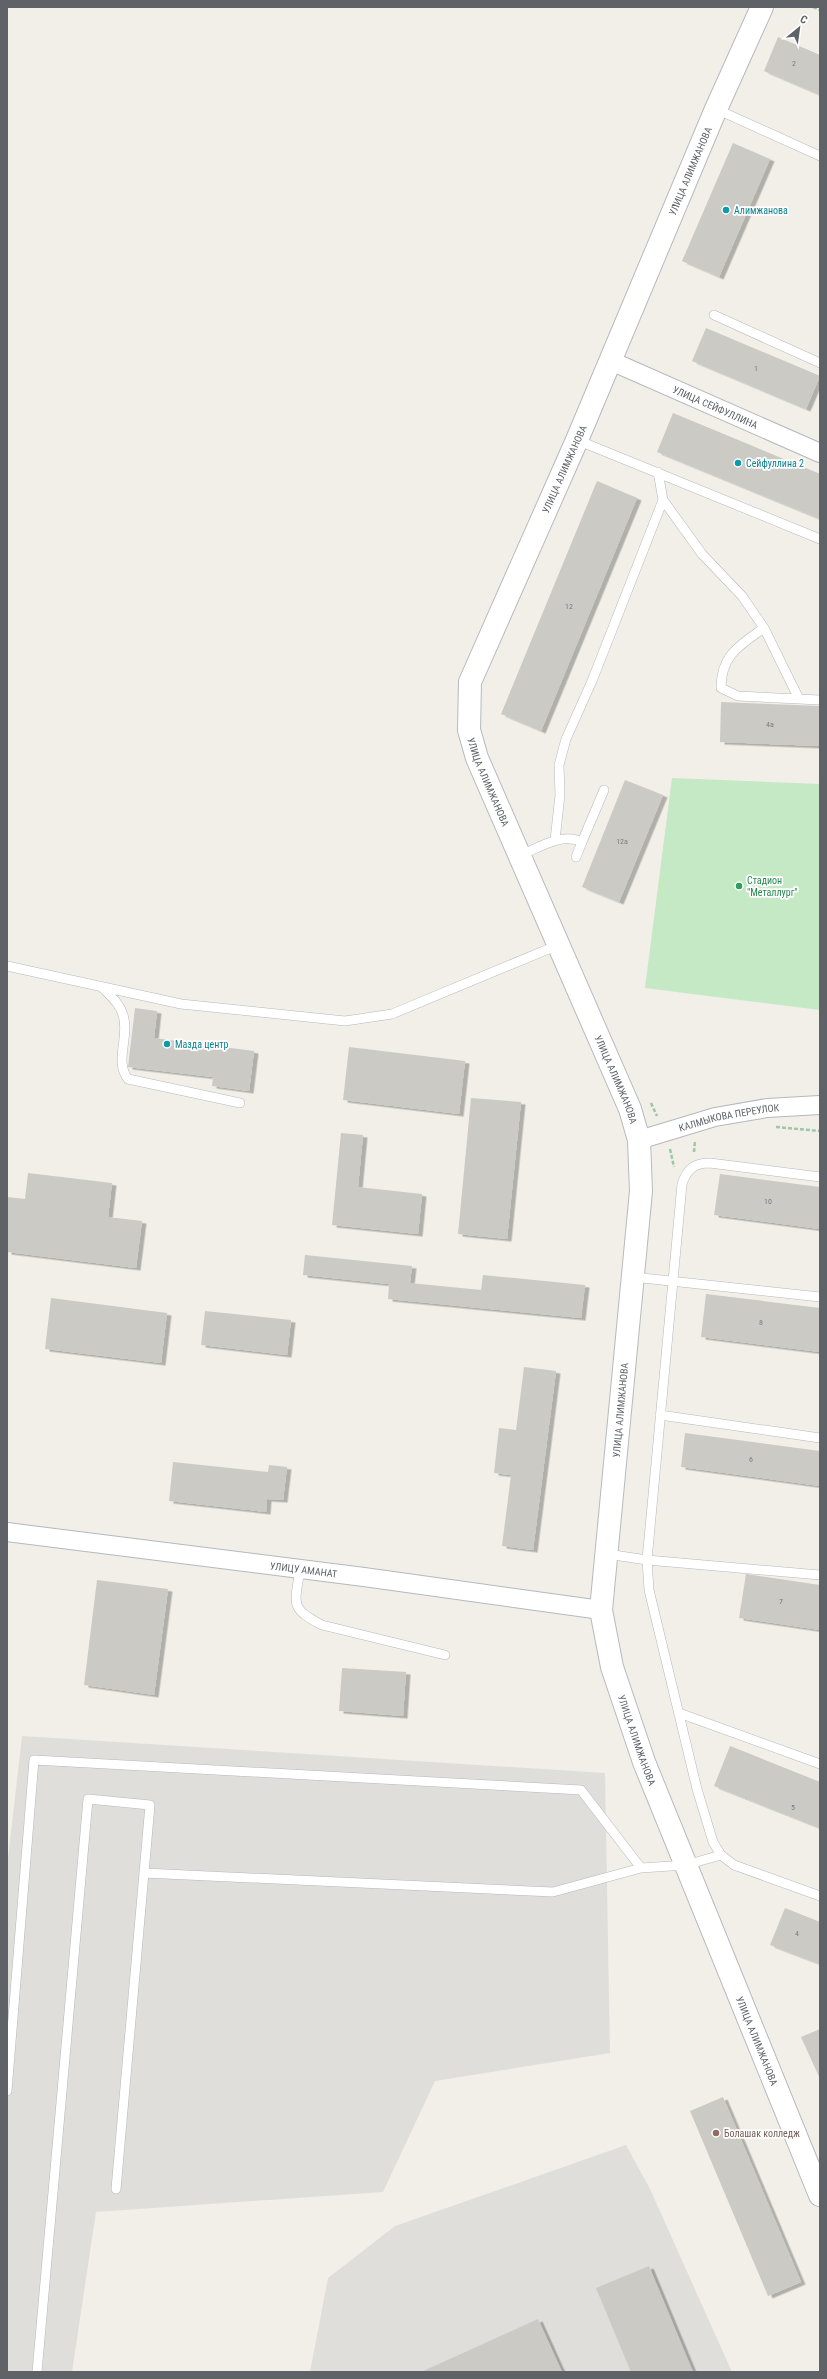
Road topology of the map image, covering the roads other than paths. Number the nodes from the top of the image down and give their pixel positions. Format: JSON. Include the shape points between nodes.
{"nodes":[{"id":1,"x":762,"y":7,"type":"edge"},
{"id":2,"x":716,"y":109,"type":"junction"},
{"id":3,"x":820,"y":156,"type":"edge"},
{"id":4,"x":714,"y":315,"type":"dead end"},
{"id":5,"x":611,"y":361,"type":"junction"},
{"id":6,"x":820,"y":363,"type":"edge"},
{"id":7,"x":577,"y":440,"type":"junction"},
{"id":8,"x":820,"y":453,"type":"edge"},
{"id":9,"x":658,"y":472,"type":"junction"},
{"id":10,"x":663,"y":500,"type":"junction"},
{"id":11,"x":820,"y":539,"type":"edge"},
{"id":12,"x":764,"y":628,"type":"junction"},
{"id":13,"x":799,"y":699,"type":"junction"},
{"id":14,"x":820,"y":700,"type":"edge"},
{"id":15,"x":604,"y":790,"type":"dead end"},
{"id":16,"x":555,"y":840,"type":"junction"},
{"id":17,"x":582,"y":842,"type":"junction"},
{"id":18,"x":519,"y":856,"type":"junction"},
{"id":19,"x":576,"y":857,"type":"dead end"},
{"id":20,"x":558,"y":945,"type":"junction"},
{"id":21,"x":7,"y":966,"type":"edge"},
{"id":22,"x":101,"y":986,"type":"junction"},
{"id":23,"x":240,"y":1103,"type":"dead end"},
{"id":24,"x":820,"y":1104,"type":"edge"},
{"id":25,"x":639,"y":1140,"type":"junction"},
{"id":26,"x":820,"y":1178,"type":"edge"},
{"id":27,"x":632,"y":1277,"type":"junction"},
{"id":28,"x":674,"y":1282,"type":"junction"},
{"id":29,"x":820,"y":1297,"type":"edge"},
{"id":30,"x":660,"y":1415,"type":"junction"},
{"id":31,"x":820,"y":1438,"type":"edge"},
{"id":32,"x":7,"y":1532,"type":"edge"},
{"id":33,"x":607,"y":1554,"type":"junction"},
{"id":34,"x":647,"y":1560,"type":"junction"},
{"id":35,"x":300,"y":1569,"type":"junction"},
{"id":36,"x":820,"y":1575,"type":"edge"},
{"id":37,"x":601,"y":1610,"type":"junction"},
{"id":38,"x":445,"y":1655,"type":"dead end"},
{"id":39,"x":679,"y":1713,"type":"junction"},
{"id":40,"x":820,"y":1764,"type":"edge"},
{"id":41,"x":722,"y":1855,"type":"junction"},
{"id":42,"x":686,"y":1865,"type":"junction"},
{"id":43,"x":641,"y":1868,"type":"junction"},
{"id":44,"x":144,"y":1873,"type":"junction"},
{"id":45,"x":820,"y":1896,"type":"edge"},
{"id":46,"x":7,"y":2091,"type":"edge"},
{"id":47,"x":116,"y":2189,"type":"dead end"},
{"id":48,"x":820,"y":2195,"type":"edge"},
{"id":49,"x":37,"y":2372,"type":"edge"}],
"edges":[{"from":1,"to":2,"type":"street","name":"УЛИЦА АЛИМЖАНОВА"},
{"from":2,"to":3,"type":"lane"},
{"from":2,"to":5,"type":"street","name":"УЛИЦА АЛИМЖАНОВА"},
{"from":4,"to":6,"type":"lane"},
{"from":5,"to":7,"type":"street","name":"УЛИЦА АЛИМЖАНОВА"},
{"from":5,"to":8,"type":"street","name":"УЛИЦА СЕЙФУЛЛИНА"},
{"from":7,"to":9,"type":"lane"},
{"from":7,"to":18,"type":"street","name":"УЛИЦА АЛИМЖАНОВА","via":[[470,682],[469,730],[477,758]]},
{"from":9,"to":10,"type":"lane"},
{"from":9,"to":11,"type":"lane"},
{"from":10,"to":12,"type":"lane","via":[[702,554],[742,596]]},
{"from":10,"to":16,"type":"lane","via":[[592,681],[566,738],[559,765],[560,795]]},
{"from":12,"to":13,"type":"lane"},
{"from":12,"to":13,"type":"lane","via":[[732,652],[721,677],[721,688],[738,696]]},
{"from":13,"to":14,"type":"lane"},
{"from":15,"to":17,"type":"lane"},
{"from":16,"to":17,"type":"lane","via":[[574,838]]},
{"from":16,"to":18,"type":"lane"},
{"from":17,"to":19,"type":"lane"},
{"from":18,"to":20,"type":"street","name":"УЛИЦА АЛИМЖАНОВА"},
{"from":20,"to":22,"type":"lane","via":[[392,1014],[364,1019],[345,1020],[181,1004]]},
{"from":20,"to":25,"type":"street","name":"УЛИЦА АЛИМЖАНОВА","via":[[630,1109]]},
{"from":21,"to":22,"type":"lane"},
{"from":22,"to":23,"type":"lane","via":[[120,1006],[124,1017],[122,1067],[128,1079]]},
{"from":24,"to":25,"type":"street","name":"КАЛМЫКОВА ПЕРЕУЛОК","via":[[767,1108],[715,1117]]},
{"from":25,"to":27,"type":"street","name":"УЛИЦА АЛИМЖАНОВА","via":[[641,1191]]},
{"from":26,"to":28,"type":"lane","via":[[710,1163],[693,1166],[685,1174],[682,1184]]},
{"from":27,"to":28,"type":"lane"},
{"from":27,"to":33,"type":"street","name":"УЛИЦА АЛИМЖАНОВА"},
{"from":28,"to":29,"type":"lane"},
{"from":28,"to":30,"type":"lane"},
{"from":30,"to":31,"type":"lane"},
{"from":30,"to":34,"type":"lane"},
{"from":32,"to":35,"type":"street","name":"УЛИЦУ АМАНАТ"},
{"from":33,"to":34,"type":"lane"},
{"from":33,"to":37,"type":"street","name":"УЛИЦА АЛИМЖАНОВА"},
{"from":34,"to":36,"type":"lane"},
{"from":34,"to":39,"type":"lane","via":[[649,1590]]},
{"from":35,"to":37,"type":"street","name":"УЛИЦУ АМАНАТ"},
{"from":35,"to":38,"type":"lane","via":[[295,1602],[300,1612],[310,1619],[322,1625]]},
{"from":37,"to":42,"type":"street","name":"УЛИЦА АЛИМЖАНОВА","via":[[612,1667],[644,1762]]},
{"from":39,"to":40,"type":"lane"},
{"from":39,"to":41,"type":"lane","via":[[697,1790],[713,1842]]},
{"from":41,"to":42,"type":"lane"},
{"from":41,"to":45,"type":"lane","via":[[734,1865]]},
{"from":42,"to":43,"type":"lane"},
{"from":42,"to":48,"type":"street","name":"УЛИЦА АЛИМЖАНОВА"},
{"from":43,"to":44,"type":"lane","via":[[553,1892]]},
{"from":43,"to":46,"type":"lane","via":[[581,1790],[34,1760]]},
{"from":44,"to":47,"type":"lane"},
{"from":44,"to":49,"type":"lane","via":[[150,1805],[88,1800]]}]}
